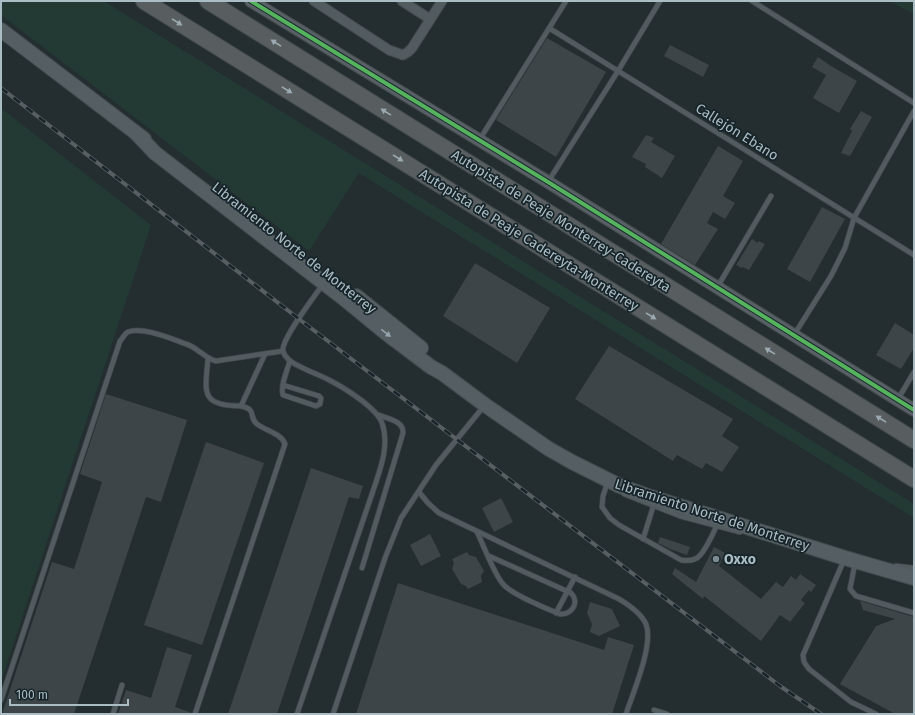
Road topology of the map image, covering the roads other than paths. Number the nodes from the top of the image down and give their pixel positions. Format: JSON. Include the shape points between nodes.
{"nodes":[{"id":1,"x":144,"y":1,"type":"edge"},
{"id":2,"x":208,"y":1,"type":"edge"},
{"id":3,"x":251,"y":1,"type":"edge"},
{"id":4,"x":314,"y":1,"type":"edge"},
{"id":5,"x":402,"y":1,"type":"edge"},
{"id":6,"x":442,"y":1,"type":"edge"},
{"id":7,"x":566,"y":1,"type":"edge"},
{"id":8,"x":660,"y":1,"type":"edge"},
{"id":9,"x":752,"y":1,"type":"edge"},
{"id":10,"x":430,"y":19,"type":"junction"},
{"id":11,"x":549,"y":28,"type":"junction"},
{"id":12,"x":1,"y":30,"type":"edge"},
{"id":13,"x":618,"y":71,"type":"junction"},
{"id":14,"x":914,"y":103,"type":"edge"},
{"id":15,"x":914,"y":111,"type":"edge"},
{"id":16,"x":137,"y":134,"type":"junction"},
{"id":17,"x":479,"y":141,"type":"junction"},
{"id":18,"x":548,"y":182,"type":"junction"},
{"id":19,"x":771,"y":196,"type":"dead end"},
{"id":20,"x":854,"y":218,"type":"junction"},
{"id":21,"x":263,"y":224,"type":"junction"},
{"id":22,"x":914,"y":255,"type":"edge"},
{"id":23,"x":324,"y":283,"type":"junction"},
{"id":24,"x":717,"y":287,"type":"junction"},
{"id":25,"x":387,"y":320,"type":"junction"},
{"id":26,"x":794,"y":336,"type":"junction"},
{"id":27,"x":283,"y":351,"type":"junction"},
{"id":28,"x":265,"y":354,"type":"junction"},
{"id":29,"x":208,"y":359,"type":"junction"},
{"id":30,"x":290,"y":361,"type":"junction"},
{"id":31,"x":914,"y":372,"type":"edge"},
{"id":32,"x":442,"y":373,"type":"junction"},
{"id":33,"x":283,"y":385,"type":"junction"},
{"id":34,"x":898,"y":399,"type":"junction"},
{"id":35,"x":485,"y":405,"type":"junction"},
{"id":36,"x":241,"y":406,"type":"junction"},
{"id":37,"x":914,"y":410,"type":"edge"},
{"id":38,"x":379,"y":415,"type":"junction"},
{"id":39,"x":914,"y":440,"type":"edge"},
{"id":40,"x":549,"y":449,"type":"junction"},
{"id":41,"x":578,"y":471,"type":"dead end"},
{"id":42,"x":914,"y":479,"type":"edge"},
{"id":43,"x":606,"y":484,"type":"junction"},
{"id":44,"x":419,"y":492,"type":"junction"},
{"id":45,"x":617,"y":492,"type":"dead end"},
{"id":46,"x":655,"y":502,"type":"junction"},
{"id":47,"x":718,"y":523,"type":"junction"},
{"id":48,"x":477,"y":532,"type":"junction"},
{"id":49,"x":746,"y":534,"type":"dead end"},
{"id":50,"x":753,"y":535,"type":"dead end"},
{"id":51,"x":643,"y":539,"type":"junction"},
{"id":52,"x":803,"y":545,"type":"junction"},
{"id":53,"x":489,"y":556,"type":"junction"},
{"id":54,"x":850,"y":560,"type":"junction"},
{"id":55,"x":362,"y":568,"type":"dead end"},
{"id":56,"x":880,"y":568,"type":"junction"},
{"id":57,"x":914,"y":568,"type":"edge"},
{"id":58,"x":574,"y":577,"type":"junction"},
{"id":59,"x":914,"y":578,"type":"edge"},
{"id":60,"x":568,"y":591,"type":"junction"},
{"id":61,"x":556,"y":612,"type":"junction"},
{"id":62,"x":914,"y":613,"type":"edge"},
{"id":63,"x":122,"y":685,"type":"dead end"},
{"id":64,"x":1,"y":700,"type":"edge"},
{"id":65,"x":654,"y":710,"type":"dead end"},
{"id":66,"x":113,"y":714,"type":"edge"},
{"id":67,"x":195,"y":714,"type":"edge"},
{"id":68,"x":296,"y":714,"type":"edge"},
{"id":69,"x":333,"y":714,"type":"edge"},
{"id":70,"x":626,"y":714,"type":"edge"},
{"id":71,"x":667,"y":714,"type":"edge"},
{"id":72,"x":876,"y":714,"type":"edge"}],
"edges":[{"from":1,"to":42,"type":"highway","name":"Autopista de Peaje Cadereyta-Monterrey","one_way":true},
{"from":39,"to":2,"type":"highway","name":"Autopista de Peaje Monterrey-Cadereyta","one_way":true},
{"from":3,"to":17,"type":"street"},
{"from":4,"to":10,"type":"street","via":[[389,50],[403,55],[412,48]]},
{"from":5,"to":10,"type":"street"},
{"from":6,"to":10,"type":"street"},
{"from":7,"to":11,"type":"lane"},
{"from":8,"to":13,"type":"lane"},
{"from":9,"to":14,"type":"lane"},
{"from":11,"to":13,"type":"lane","name":"Callejón Ebano"},
{"from":11,"to":17,"type":"lane"},
{"from":12,"to":16,"type":"main road","name":"Libramiento Norte de Monterrey"},
{"from":13,"to":18,"type":"lane"},
{"from":13,"to":20,"type":"lane","name":"Callejón Ebano"},
{"from":15,"to":20,"type":"lane"},
{"from":16,"to":21,"type":"main road","name":"Libramiento Norte de Monterrey","via":[[176,158]]},
{"from":16,"to":23,"type":"main road","name":"Libramiento Norte de Monterrey","via":[[155,152]]},
{"from":17,"to":18,"type":"street"},
{"from":18,"to":24,"type":"street"},
{"from":19,"to":24,"type":"lane"},
{"from":20,"to":22,"type":"lane","name":"Callejón Ebano"},
{"from":20,"to":26,"type":"lane","via":[[845,248],[831,276]]},
{"from":21,"to":23,"type":"main road","via":[[278,240],[314,269]]},
{"from":21,"to":25,"type":"main road","name":"Libramiento Norte de Monterrey"},
{"from":23,"to":25,"type":"main road"},
{"from":23,"to":27,"type":"lane","via":[[287,338]]},
{"from":23,"to":32,"type":"main road","name":"Libramiento Norte de Monterrey","one_way":true,"via":[[431,368]]},
{"from":24,"to":26,"type":"street"},
{"from":25,"to":32,"type":"main road","name":"Libramiento Norte de Monterrey","via":[[427,354]]},
{"from":26,"to":34,"type":"street"},
{"from":27,"to":28,"type":"lane"},
{"from":27,"to":30,"type":"lane"},
{"from":28,"to":29,"type":"lane","via":[[219,361]]},
{"from":28,"to":36,"type":"lane"},
{"from":29,"to":36,"type":"lane","via":[[207,396],[221,404]]},
{"from":29,"to":64,"type":"lane","via":[[190,345],[143,330],[127,332],[120,341]]},
{"from":30,"to":33,"type":"lane"},
{"from":30,"to":38,"type":"lane","via":[[346,390]]},
{"from":31,"to":34,"type":"lane"},
{"from":32,"to":35,"type":"main road","name":"Libramiento Norte de Monterrey"},
{"from":33,"to":33,"type":"lane","via":[[283,395],[316,406],[320,404],[319,396]]},
{"from":34,"to":37,"type":"street"},
{"from":35,"to":40,"type":"main road","name":"Libramiento Norte de Monterrey"},
{"from":35,"to":44,"type":"lane","via":[[436,465]]},
{"from":36,"to":67,"type":"lane","via":[[248,407],[257,424],[283,440],[285,444]]},
{"from":38,"to":55,"type":"lane","via":[[400,424],[404,429]]},
{"from":38,"to":68,"type":"lane","via":[[385,441],[380,468]]},
{"from":40,"to":41,"type":"lane"},
{"from":40,"to":43,"type":"main road","name":"Libramiento Norte de Monterrey"},
{"from":43,"to":46,"type":"main road","name":"Libramiento Norte de Monterrey","via":[[620,486]]},
{"from":43,"to":51,"type":"lane","via":[[602,508],[619,525]]},
{"from":44,"to":48,"type":"lane","via":[[440,513]]},
{"from":44,"to":69,"type":"lane","via":[[401,518],[393,537]]},
{"from":45,"to":46,"type":"lane"},
{"from":46,"to":47,"type":"main road","name":"Libramiento Norte de Monterrey"},
{"from":46,"to":51,"type":"lane"},
{"from":47,"to":49,"type":"lane"},
{"from":47,"to":51,"type":"lane","via":[[703,551],[690,561],[681,560]]},
{"from":47,"to":52,"type":"main road","name":"Libramiento Norte de Monterrey"},
{"from":48,"to":53,"type":"lane"},
{"from":48,"to":58,"type":"lane"},
{"from":50,"to":52,"type":"lane"},
{"from":52,"to":54,"type":"main road","name":"Libramiento Norte de Monterrey"},
{"from":53,"to":60,"type":"lane"},
{"from":53,"to":61,"type":"lane","via":[[505,587]]},
{"from":54,"to":56,"type":"main road","name":"Libramiento Norte de Monterrey"},
{"from":54,"to":62,"type":"lane","via":[[850,589],[856,596]]},
{"from":54,"to":72,"type":"lane","via":[[803,655],[804,662],[809,669],[851,702]]},
{"from":56,"to":57,"type":"lane"},
{"from":56,"to":59,"type":"main road","name":"Libramiento Norte de Monterrey"},
{"from":58,"to":60,"type":"lane"},
{"from":58,"to":70,"type":"lane","via":[[628,604],[646,625],[647,646]]},
{"from":60,"to":61,"type":"lane"},
{"from":60,"to":61,"type":"lane","via":[[575,600],[572,611],[567,614]]},
{"from":63,"to":66,"type":"lane"},
{"from":65,"to":71,"type":"lane"}]}
